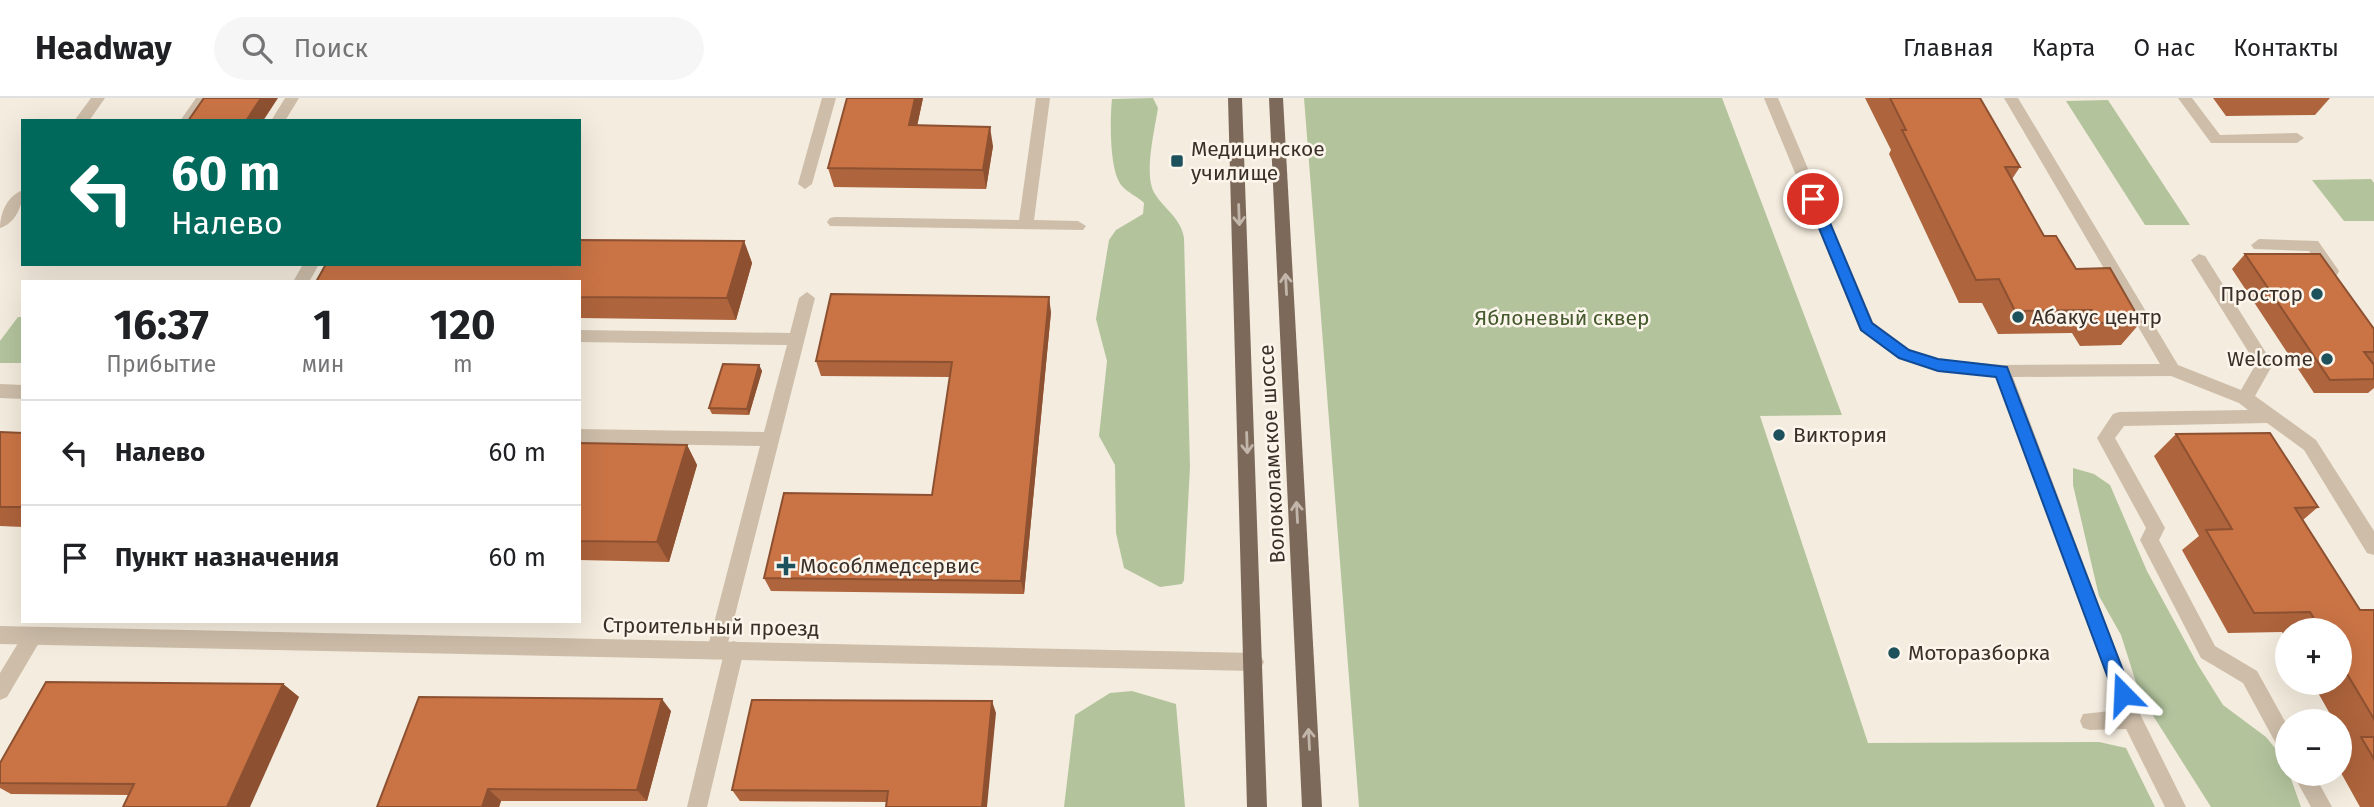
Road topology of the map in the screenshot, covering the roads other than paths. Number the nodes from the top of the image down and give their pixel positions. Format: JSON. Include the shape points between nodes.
{"nodes":[{"id":1,"x":98,"y":98,"type":"edge"},
{"id":2,"x":203,"y":98,"type":"edge"},
{"id":3,"x":292,"y":98,"type":"edge"},
{"id":4,"x":829,"y":98,"type":"edge"},
{"id":5,"x":1043,"y":98,"type":"edge"},
{"id":6,"x":1236,"y":98,"type":"edge"},
{"id":7,"x":1276,"y":98,"type":"edge"},
{"id":8,"x":1771,"y":98,"type":"edge"},
{"id":9,"x":2011,"y":98,"type":"edge"},
{"id":10,"x":2185,"y":98,"type":"edge"},
{"id":11,"x":82,"y":119,"type":"edge"},
{"id":12,"x":188,"y":119,"type":"edge"},
{"id":13,"x":279,"y":119,"type":"edge"},
{"id":14,"x":2297,"y":138,"type":"dead end"},
{"id":15,"x":805,"y":184,"type":"dead end"},
{"id":16,"x":21,"y":197,"type":"edge"},
{"id":17,"x":835,"y":222,"type":"dead end"},
{"id":18,"x":0,"y":223,"type":"edge"},
{"id":19,"x":1026,"y":225,"type":"junction"},
{"id":20,"x":1078,"y":226,"type":"dead end"},
{"id":21,"x":2259,"y":245,"type":"dead end"},
{"id":22,"x":2199,"y":260,"type":"dead end"},
{"id":23,"x":310,"y":266,"type":"dead end"},
{"id":24,"x":301,"y":280,"type":"edge"},
{"id":25,"x":2338,"y":281,"type":"edge"},
{"id":26,"x":807,"y":298,"type":"dead end"},
{"id":27,"x":581,"y":336,"type":"edge"},
{"id":28,"x":796,"y":339,"type":"junction"},
{"id":29,"x":2172,"y":370,"type":"junction"},
{"id":30,"x":2001,"y":371,"type":"junction"},
{"id":31,"x":0,"y":391,"type":"edge"},
{"id":32,"x":21,"y":391,"type":"edge"},
{"id":33,"x":2245,"y":398,"type":"junction"},
{"id":34,"x":2269,"y":416,"type":"junction"},
{"id":35,"x":581,"y":436,"type":"edge"},
{"id":36,"x":771,"y":439,"type":"junction"},
{"id":37,"x":2374,"y":547,"type":"edge"},
{"id":38,"x":0,"y":635,"type":"edge"},
{"id":39,"x":33,"y":636,"type":"junction"},
{"id":40,"x":725,"y":650,"type":"junction"},
{"id":41,"x":1254,"y":662,"type":"junction"},
{"id":42,"x":0,"y":691,"type":"edge"},
{"id":43,"x":2132,"y":719,"type":"junction"},
{"id":44,"x":2090,"y":721,"type":"dead end"},
{"id":45,"x":2275,"y":722,"type":"edge"},
{"id":46,"x":2310,"y":786,"type":"edge"},
{"id":47,"x":697,"y":807,"type":"edge"},
{"id":48,"x":1256,"y":807,"type":"edge"},
{"id":49,"x":1312,"y":807,"type":"edge"},
{"id":50,"x":2176,"y":807,"type":"edge"},
{"id":51,"x":2322,"y":807,"type":"edge"}],
"edges":[{"from":1,"to":11,"type":"street"},
{"from":2,"to":12,"type":"street"},
{"from":3,"to":13,"type":"street"},
{"from":4,"to":15,"type":"street"},
{"from":5,"to":19,"type":"street"},
{"from":6,"to":41,"type":"main road","name":"Волоколамское шоссе","one_way":true},
{"from":49,"to":7,"type":"main road","name":"Волоколамское шоссе","one_way":true},
{"from":8,"to":30,"type":"street","via":[[1866,326],[1904,354],[1938,365]]},
{"from":9,"to":29,"type":"street"},
{"from":10,"to":14,"type":"street","via":[[2216,140]]},
{"from":16,"to":18,"type":"street"},
{"from":17,"to":19,"type":"street"},
{"from":19,"to":20,"type":"street"},
{"from":21,"to":25,"type":"street","via":[[2313,245]]},
{"from":22,"to":33,"type":"street","via":[[2266,364]]},
{"from":23,"to":24,"type":"street"},
{"from":26,"to":28,"type":"street"},
{"from":27,"to":28,"type":"street"},
{"from":28,"to":36,"type":"street"},
{"from":29,"to":30,"type":"street"},
{"from":29,"to":33,"type":"street"},
{"from":30,"to":43,"type":"street"},
{"from":31,"to":32,"type":"street"},
{"from":33,"to":34,"type":"street"},
{"from":34,"to":37,"type":"street","via":[[2310,445]]},
{"from":34,"to":45,"type":"street","via":[[2119,419],[2106,438],[2156,528],[2149,540],[2208,652],[2250,677]]},
{"from":35,"to":36,"type":"street"},
{"from":36,"to":40,"type":"street"},
{"from":38,"to":39,"type":"street","name":"Строительный проезд"},
{"from":39,"to":40,"type":"street","name":"Строительный проезд"},
{"from":39,"to":42,"type":"street"},
{"from":40,"to":41,"type":"street","name":"Строительный проезд"},
{"from":40,"to":47,"type":"street"},
{"from":41,"to":48,"type":"main road","name":"Волоколамское шоссе"},
{"from":43,"to":44,"type":"street"},
{"from":43,"to":50,"type":"street"},
{"from":46,"to":51,"type":"street"}]}
